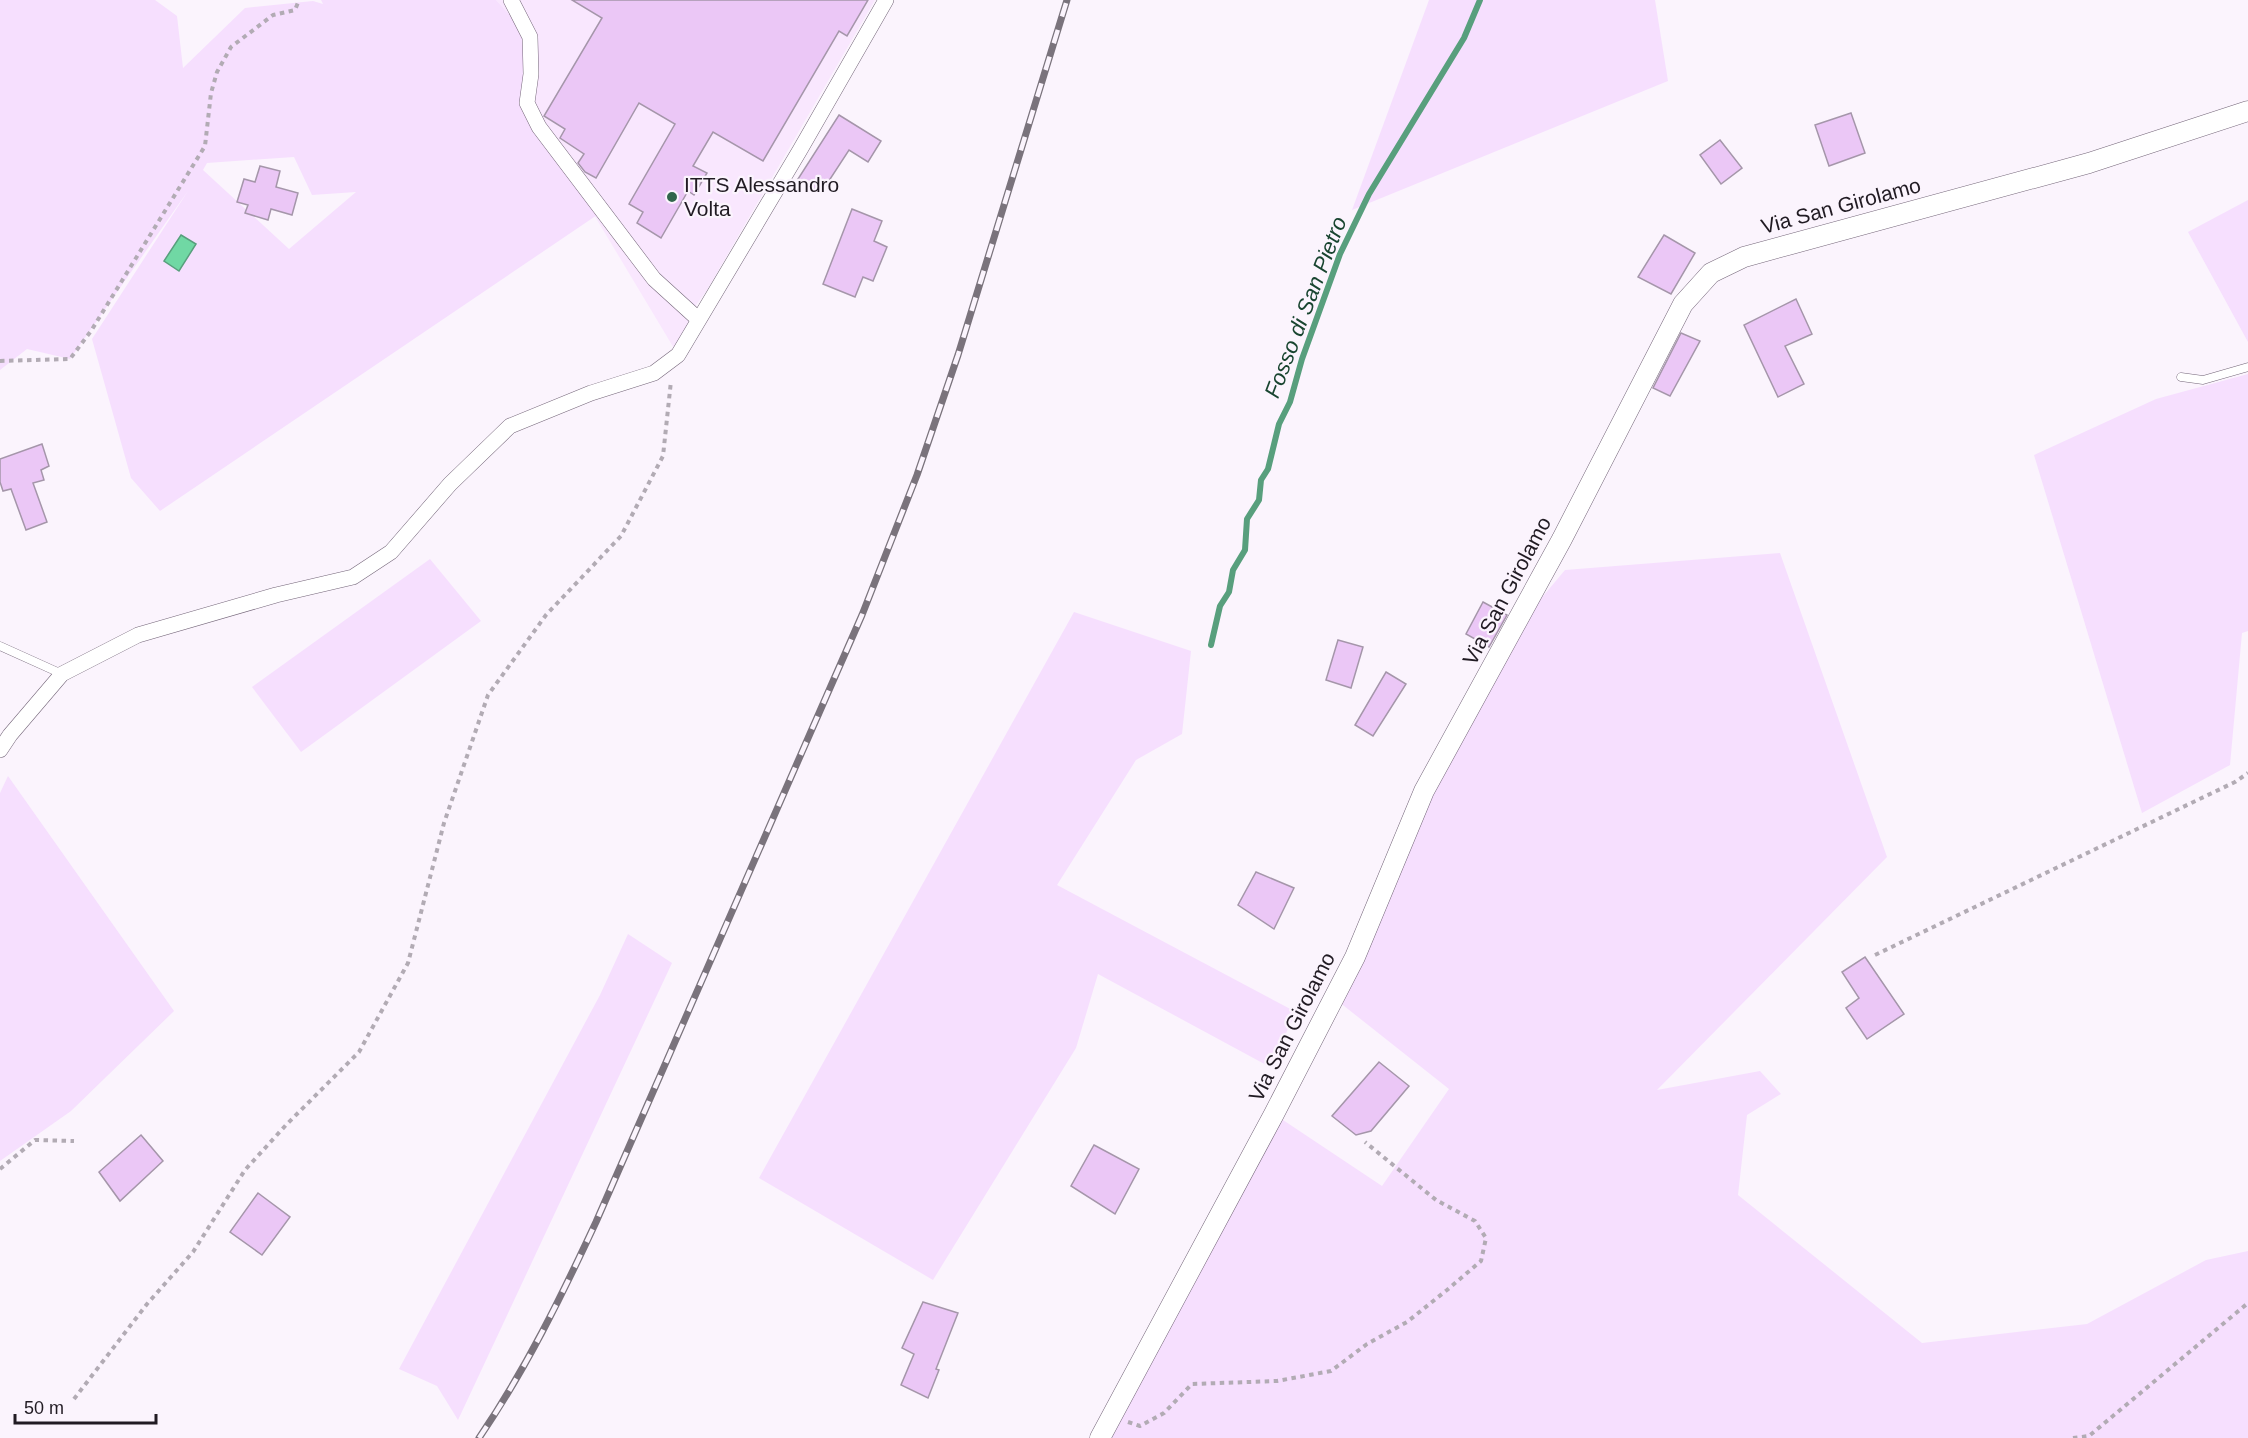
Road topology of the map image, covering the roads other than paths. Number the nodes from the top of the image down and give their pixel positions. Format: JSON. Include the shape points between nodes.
{"nodes":[{"id":1,"x":511,"y":0,"type":"edge"},
{"id":2,"x":886,"y":0,"type":"edge"},
{"id":3,"x":2248,"y":111,"type":"edge"},
{"id":4,"x":698,"y":319,"type":"junction"},
{"id":5,"x":2248,"y":367,"type":"edge"},
{"id":6,"x":2181,"y":378,"type":"dead end"},
{"id":7,"x":0,"y":646,"type":"edge"},
{"id":8,"x":62,"y":674,"type":"junction"},
{"id":9,"x":0,"y":750,"type":"edge"},
{"id":10,"x":1100,"y":1438,"type":"edge"}],
"edges":[{"from":1,"to":4,"type":"street","via":[[530,37],[527,103],[539,127],[654,279]]},
{"from":2,"to":4,"type":"street"},
{"from":3,"to":10,"type":"street","name":"Via San Girolamo","via":[[2089,163],[1744,257],[1711,273],[1683,304],[1562,539],[1424,791],[1355,957]]},
{"from":4,"to":8,"type":"street","via":[[678,355],[654,373],[510,426],[450,484],[391,552],[353,577],[138,635]]},
{"from":5,"to":6,"type":"lane","via":[[2203,380]]},
{"from":7,"to":8,"type":"lane"},
{"from":8,"to":9,"type":"street"}]}
